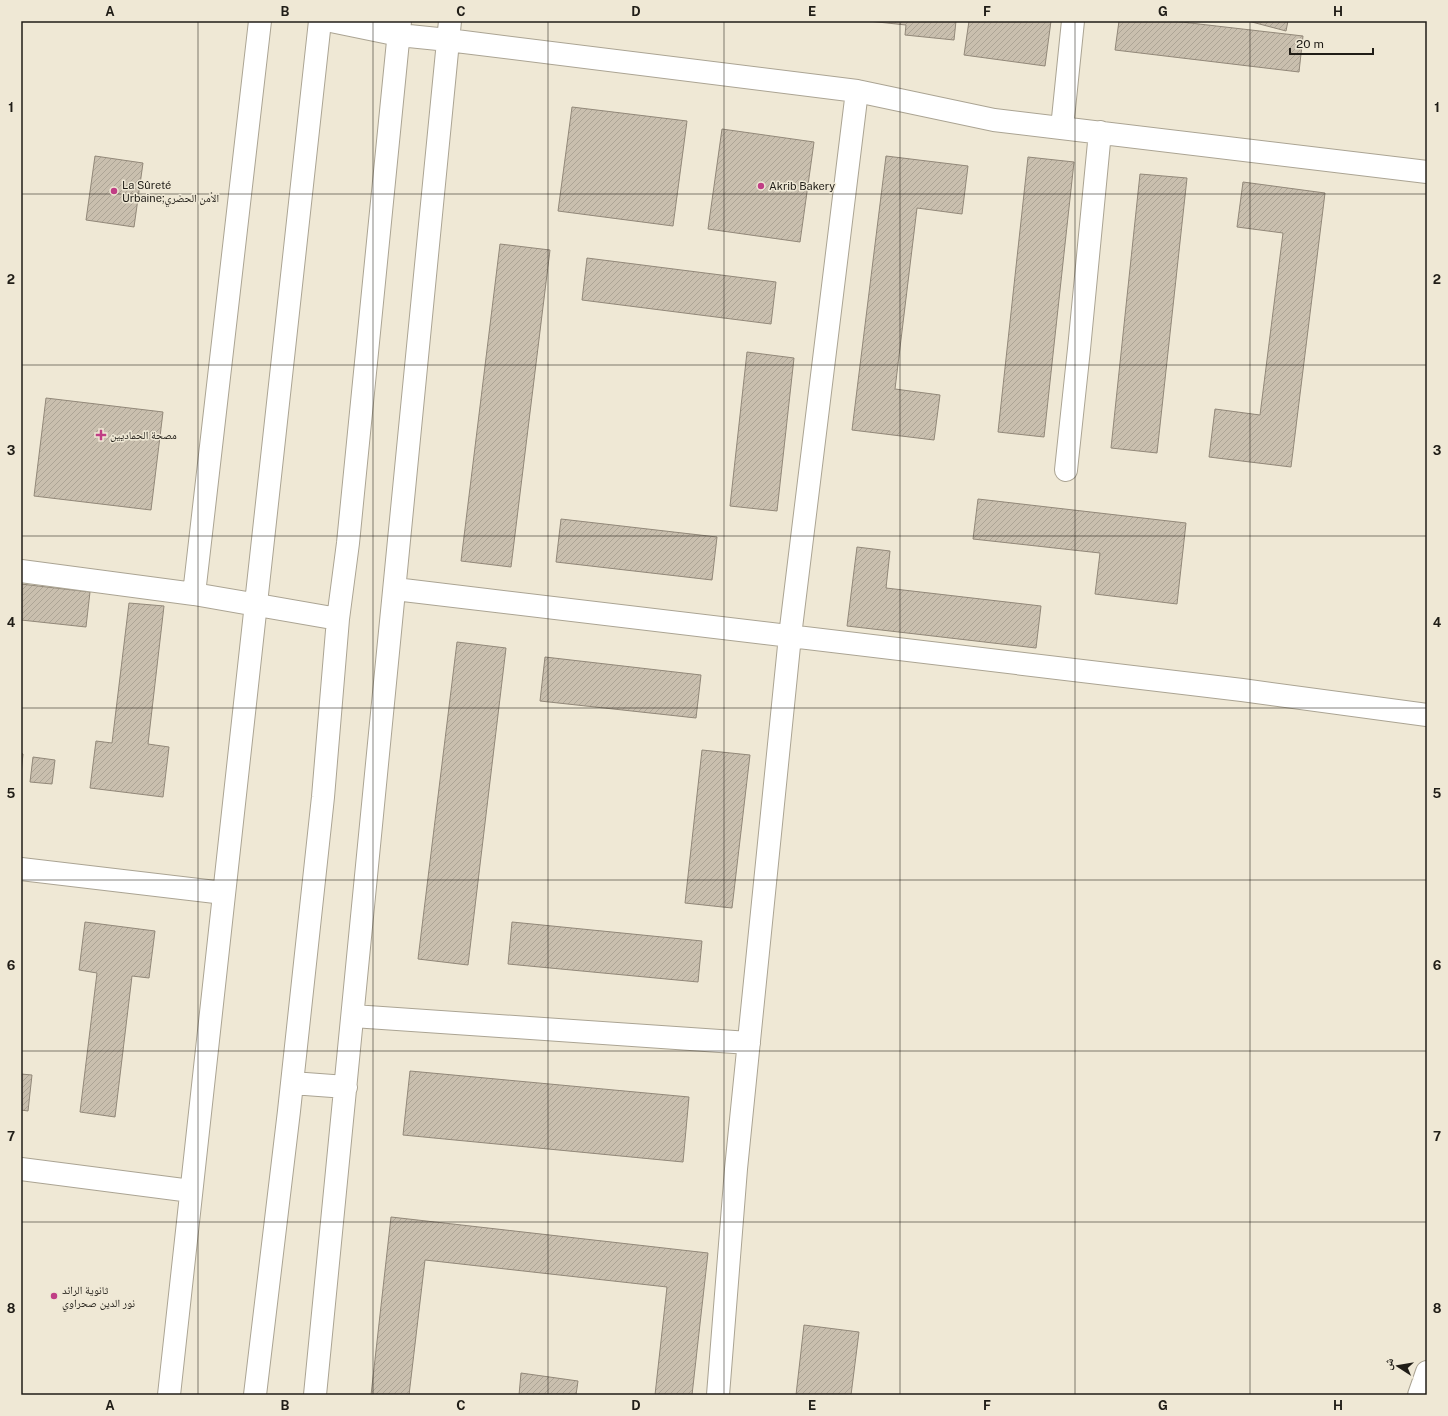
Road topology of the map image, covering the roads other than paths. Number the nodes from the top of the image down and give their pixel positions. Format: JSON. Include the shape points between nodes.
{"nodes":[{"id":1,"x":260,"y":21,"type":"edge"},
{"id":2,"x":320,"y":21,"type":"edge"},
{"id":3,"x":331,"y":21,"type":"edge"},
{"id":4,"x":1073,"y":21,"type":"edge"},
{"id":5,"x":399,"y":28,"type":"edge"},
{"id":6,"x":449,"y":31,"type":"edge"},
{"id":7,"x":857,"y":92,"type":"junction"},
{"id":8,"x":1062,"y":128,"type":"junction"},
{"id":9,"x":1100,"y":132,"type":"junction"},
{"id":10,"x":1427,"y":172,"type":"edge"},
{"id":11,"x":1066,"y":470,"type":"dead end"},
{"id":12,"x":21,"y":571,"type":"edge"},
{"id":13,"x":395,"y":589,"type":"junction"},
{"id":14,"x":194,"y":594,"type":"junction"},
{"id":15,"x":255,"y":604,"type":"junction"},
{"id":16,"x":338,"y":619,"type":"junction"},
{"id":17,"x":790,"y":636,"type":"junction"},
{"id":18,"x":1427,"y":715,"type":"edge"},
{"id":19,"x":21,"y":869,"type":"edge"},
{"id":20,"x":224,"y":893,"type":"junction"},
{"id":21,"x":353,"y":1016,"type":"junction"},
{"id":22,"x":749,"y":1043,"type":"junction"},
{"id":23,"x":292,"y":1083,"type":"junction"},
{"id":24,"x":346,"y":1087,"type":"junction"},
{"id":25,"x":21,"y":1169,"type":"edge"},
{"id":26,"x":191,"y":1191,"type":"junction"},
{"id":27,"x":1427,"y":1372,"type":"edge"},
{"id":28,"x":169,"y":1395,"type":"edge"},
{"id":29,"x":255,"y":1395,"type":"edge"},
{"id":30,"x":315,"y":1395,"type":"edge"},
{"id":31,"x":718,"y":1395,"type":"edge"},
{"id":32,"x":1419,"y":1395,"type":"edge"}],
"edges":[{"from":1,"to":14,"type":"street"},
{"from":2,"to":15,"type":"street"},
{"from":3,"to":5,"type":"street"},
{"from":4,"to":8,"type":"street"},
{"from":5,"to":6,"type":"street"},
{"from":5,"to":16,"type":"street","via":[[348,543]]},
{"from":6,"to":7,"type":"street"},
{"from":6,"to":13,"type":"street"},
{"from":7,"to":8,"type":"street","via":[[994,120]]},
{"from":7,"to":17,"type":"street"},
{"from":8,"to":9,"type":"street"},
{"from":9,"to":10,"type":"street"},
{"from":9,"to":11,"type":"street"},
{"from":12,"to":14,"type":"street"},
{"from":13,"to":17,"type":"street"},
{"from":13,"to":21,"type":"street"},
{"from":14,"to":15,"type":"street"},
{"from":15,"to":16,"type":"street"},
{"from":15,"to":20,"type":"street"},
{"from":16,"to":23,"type":"street","via":[[323,797]]},
{"from":17,"to":18,"type":"street","via":[[1242,690]]},
{"from":17,"to":22,"type":"street"},
{"from":19,"to":20,"type":"street"},
{"from":20,"to":26,"type":"street"},
{"from":21,"to":22,"type":"street"},
{"from":21,"to":24,"type":"street"},
{"from":22,"to":31,"type":"street"},
{"from":23,"to":24,"type":"street"},
{"from":23,"to":29,"type":"street"},
{"from":24,"to":30,"type":"street"},
{"from":25,"to":26,"type":"street"},
{"from":26,"to":28,"type":"street"},
{"from":27,"to":32,"type":"street"}]}
